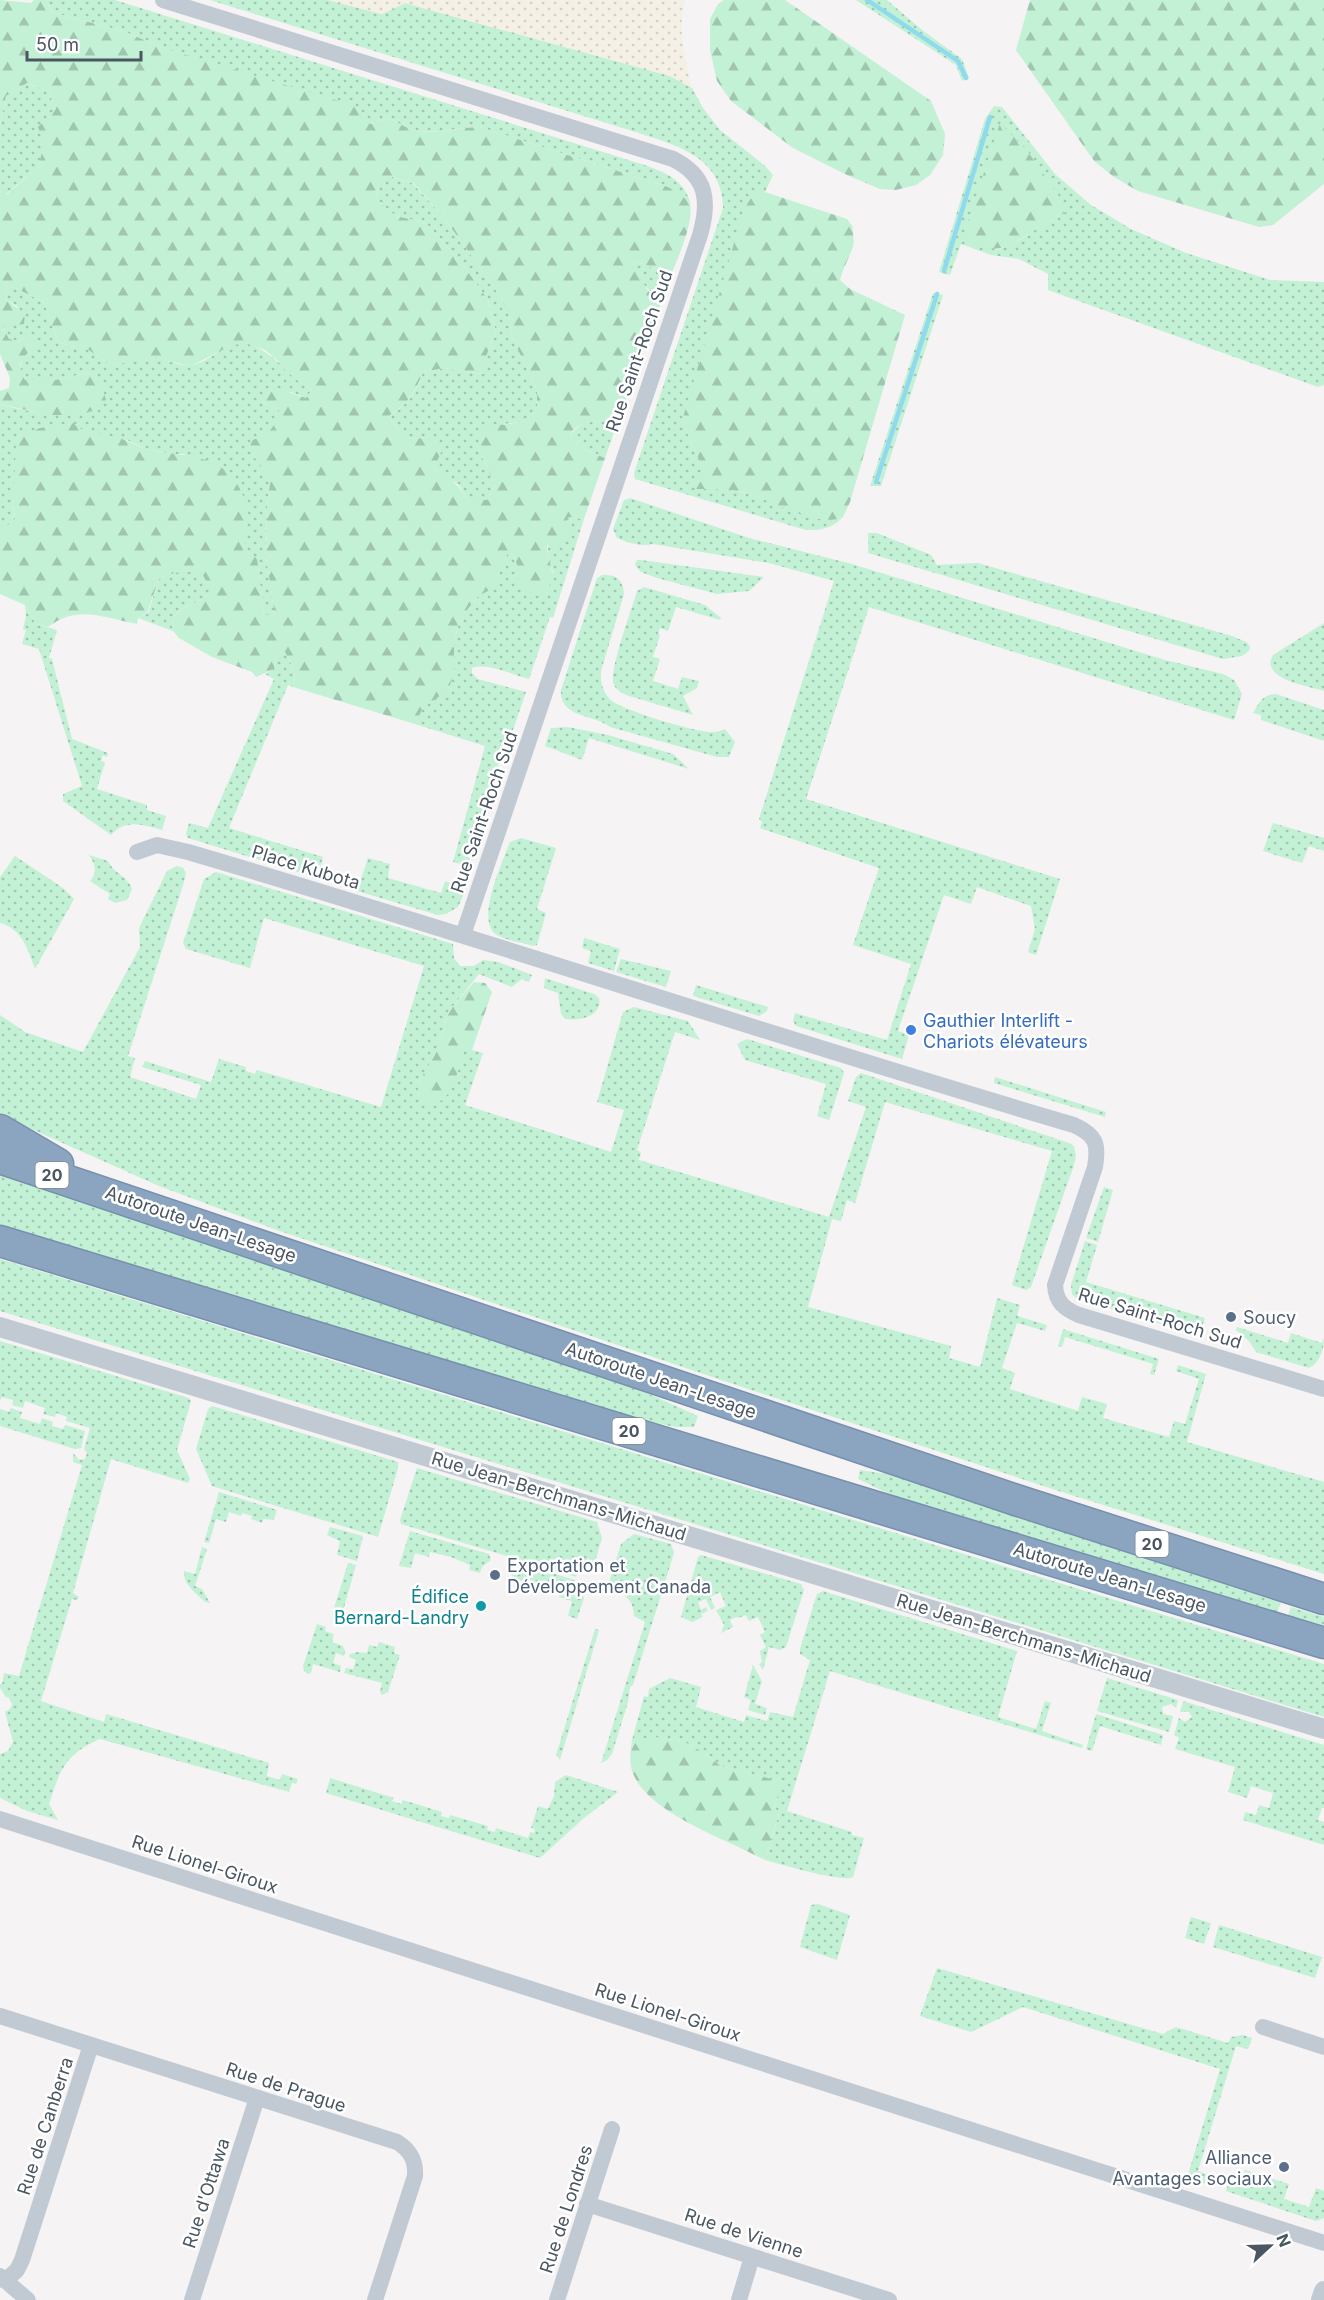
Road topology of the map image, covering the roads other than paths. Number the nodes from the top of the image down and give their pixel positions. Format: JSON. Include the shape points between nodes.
{"nodes":[{"id":1,"x":164,"y":0,"type":"edge"},
{"id":2,"x":137,"y":852,"type":"dead end"},
{"id":3,"x":463,"y":935,"type":"junction"},
{"id":4,"x":0,"y":1130,"type":"edge"},
{"id":5,"x":0,"y":1158,"type":"edge"},
{"id":6,"x":104,"y":1191,"type":"junction"},
{"id":7,"x":0,"y":1240,"type":"edge"},
{"id":8,"x":0,"y":1327,"type":"edge"},
{"id":9,"x":1324,"y":1389,"type":"edge"},
{"id":10,"x":1324,"y":1599,"type":"edge"},
{"id":11,"x":1324,"y":1643,"type":"edge"},
{"id":12,"x":1324,"y":1729,"type":"edge"},
{"id":13,"x":0,"y":1819,"type":"edge"},
{"id":14,"x":0,"y":2016,"type":"edge"},
{"id":15,"x":1263,"y":2028,"type":"dead end"},
{"id":16,"x":91,"y":2045,"type":"junction"},
{"id":17,"x":1324,"y":2047,"type":"edge"},
{"id":18,"x":257,"y":2098,"type":"junction"},
{"id":19,"x":612,"y":2129,"type":"dead end"},
{"id":20,"x":587,"y":2204,"type":"junction"},
{"id":21,"x":1324,"y":2243,"type":"edge"},
{"id":22,"x":752,"y":2257,"type":"junction"},
{"id":23,"x":2,"y":2278,"type":"edge"},
{"id":24,"x":1324,"y":2291,"type":"edge"},
{"id":25,"x":28,"y":2300,"type":"edge"},
{"id":26,"x":192,"y":2300,"type":"edge"},
{"id":27,"x":375,"y":2300,"type":"edge"},
{"id":28,"x":557,"y":2300,"type":"edge"},
{"id":29,"x":739,"y":2300,"type":"edge"},
{"id":30,"x":889,"y":2300,"type":"edge"},
{"id":31,"x":1321,"y":2300,"type":"edge"}],
"edges":[{"from":1,"to":3,"type":"street","name":"Rue Saint-Roch Sud","via":[[673,159],[691,171],[702,187],[705,213],[700,235]]},
{"from":2,"to":3,"type":"street","name":"Place Kubota","via":[[151,846],[168,846]]},
{"from":3,"to":9,"type":"street","name":"Rue Saint-Roch Sud","via":[[1085,1130],[1095,1140],[1097,1156],[1055,1285],[1063,1307]]},
{"from":4,"to":6,"type":"highway"},
{"from":5,"to":6,"type":"highway","name":"Autoroute Jean-Lesage","number":"20"},
{"from":6,"to":10,"type":"highway","name":"Autoroute Jean-Lesage","number":"20","via":[[1007,1497]]},
{"from":7,"to":11,"type":"highway","name":"Autoroute Jean-Lesage","number":"20"},
{"from":8,"to":12,"type":"street","name":"Rue Jean-Berchmans-Michaud"},
{"from":13,"to":21,"type":"street","name":"Rue Lionel-Giroux"},
{"from":14,"to":16,"type":"street","name":"Rue de Prague"},
{"from":15,"to":17,"type":"street"},
{"from":16,"to":18,"type":"street","name":"Rue de Prague"},
{"from":16,"to":23,"type":"street","name":"Rue de Canberra","via":[[22,2260],[17,2270]]},
{"from":18,"to":26,"type":"street","name":"Rue d'Ottawa"},
{"from":18,"to":27,"type":"street","name":"Rue de Prague","via":[[397,2142],[409,2152],[415,2176]]},
{"from":19,"to":20,"type":"street","name":"Rue de Londres"},
{"from":20,"to":22,"type":"street","name":"Rue de Vienne"},
{"from":20,"to":28,"type":"street","name":"Rue de Londres"},
{"from":22,"to":29,"type":"street"},
{"from":22,"to":30,"type":"street","name":"Rue de Vienne"},
{"from":23,"to":25,"type":"street"},
{"from":24,"to":31,"type":"street"}]}
